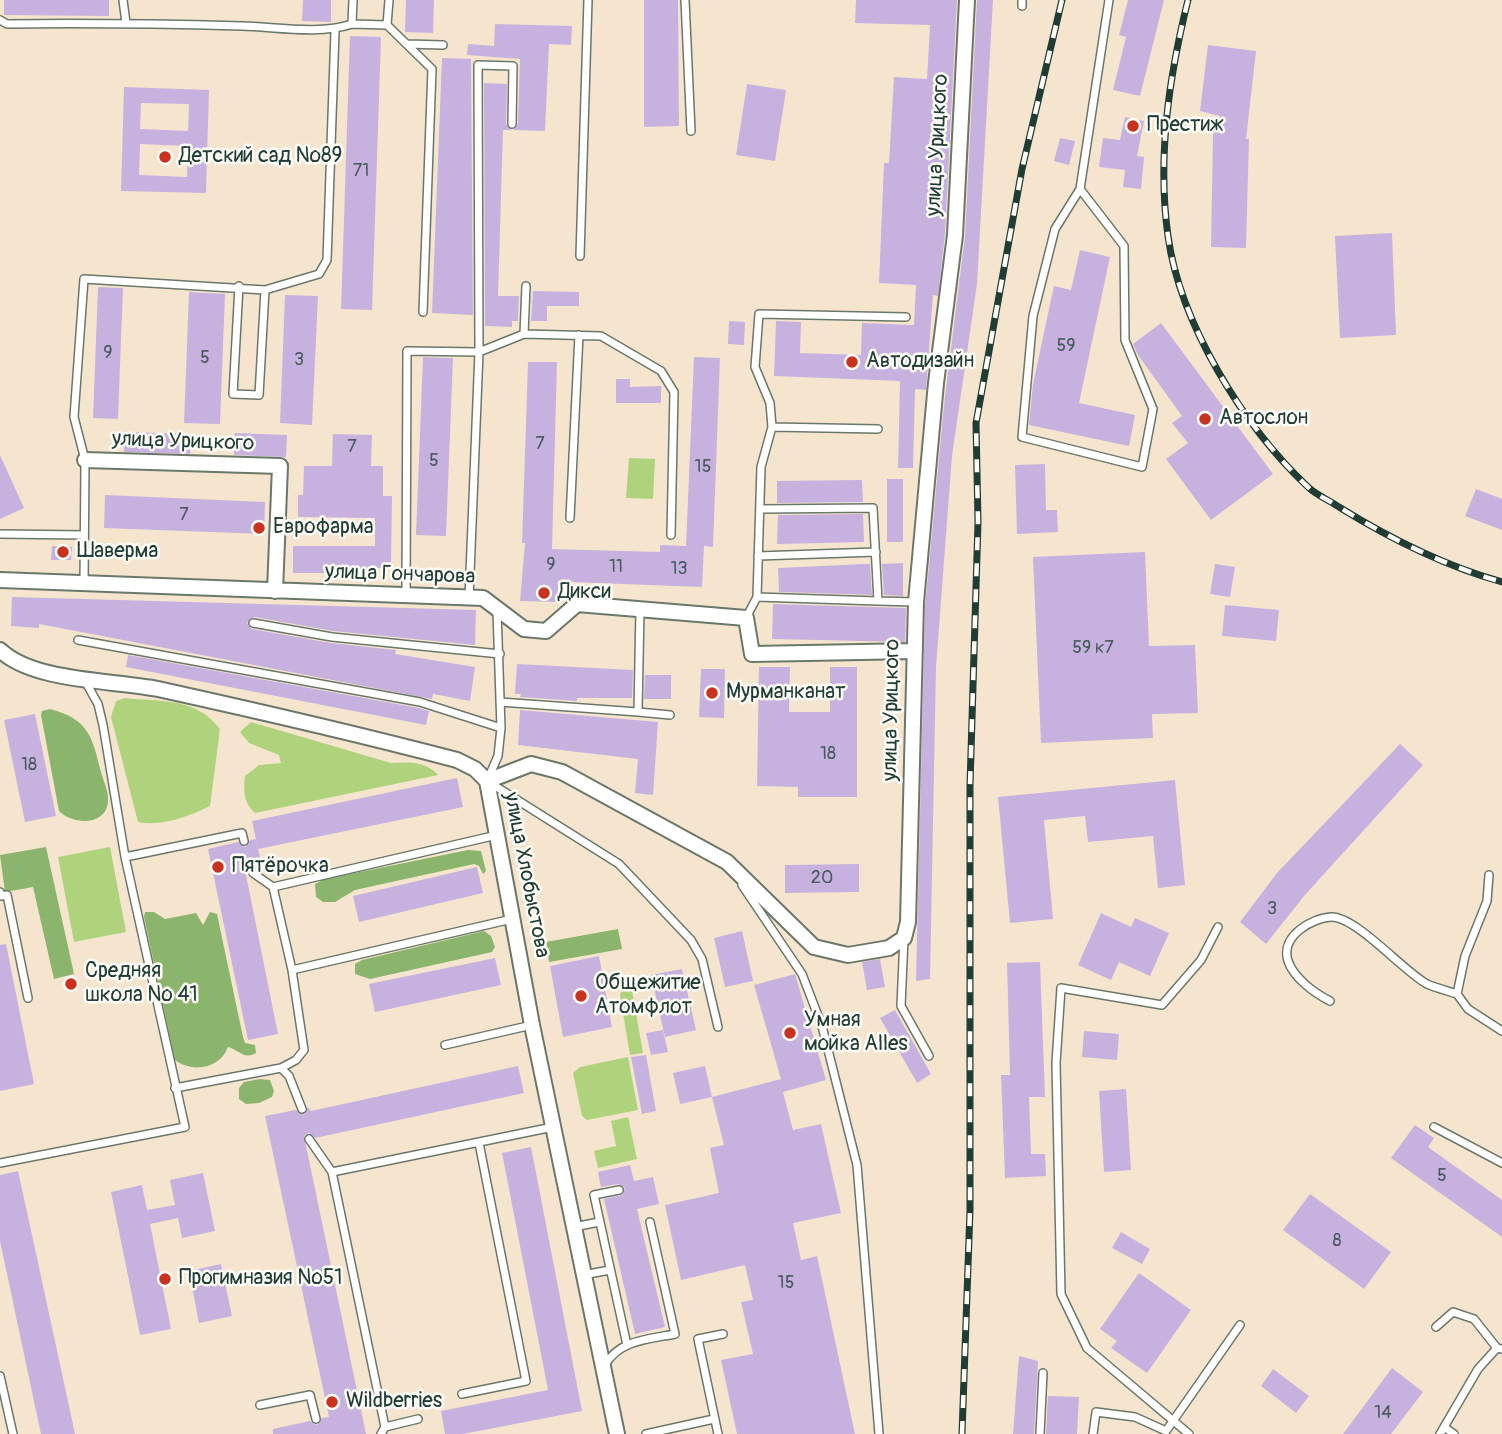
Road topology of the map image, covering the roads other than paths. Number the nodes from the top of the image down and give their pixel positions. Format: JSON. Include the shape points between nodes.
{"nodes":[{"id":1,"x":123,"y":0,"type":"edge"},
{"id":2,"x":353,"y":0,"type":"edge"},
{"id":3,"x":388,"y":0,"type":"edge"},
{"id":4,"x":588,"y":0,"type":"edge"},
{"id":5,"x":685,"y":0,"type":"edge"},
{"id":6,"x":967,"y":0,"type":"edge"},
{"id":7,"x":1109,"y":0,"type":"edge"},
{"id":8,"x":0,"y":20,"type":"edge"},
{"id":9,"x":126,"y":23,"type":"junction"},
{"id":10,"x":352,"y":24,"type":"junction"},
{"id":11,"x":387,"y":25,"type":"junction"},
{"id":12,"x":335,"y":31,"type":"junction"},
{"id":13,"x":407,"y":44,"type":"junction"},
{"id":14,"x":443,"y":45,"type":"dead end"},
{"id":15,"x":513,"y":124,"type":"dead end"},
{"id":16,"x":691,"y":131,"type":"dead end"},
{"id":17,"x":1080,"y":188,"type":"junction"},
{"id":18,"x":579,"y":256,"type":"dead end"},
{"id":19,"x":239,"y":286,"type":"junction"},
{"id":20,"x":526,"y":286,"type":"dead end"},
{"id":21,"x":265,"y":290,"type":"junction"},
{"id":22,"x":423,"y":312,"type":"dead end"},
{"id":23,"x":906,"y":317,"type":"dead end"},
{"id":24,"x":524,"y":334,"type":"junction"},
{"id":25,"x":579,"y":335,"type":"junction"},
{"id":26,"x":479,"y":352,"type":"junction"},
{"id":27,"x":772,"y":427,"type":"junction"},
{"id":28,"x":878,"y":429,"type":"dead end"},
{"id":29,"x":85,"y":460,"type":"junction"},
{"id":30,"x":760,"y":509,"type":"junction"},
{"id":31,"x":570,"y":518,"type":"dead end"},
{"id":32,"x":0,"y":534,"type":"edge"},
{"id":33,"x":84,"y":535,"type":"junction"},
{"id":34,"x":671,"y":535,"type":"dead end"},
{"id":35,"x":876,"y":552,"type":"junction"},
{"id":36,"x":758,"y":556,"type":"junction"},
{"id":37,"x":0,"y":580,"type":"edge"},
{"id":38,"x":84,"y":583,"type":"junction"},
{"id":39,"x":275,"y":591,"type":"junction"},
{"id":40,"x":406,"y":596,"type":"junction"},
{"id":41,"x":757,"y":597,"type":"junction"},
{"id":42,"x":469,"y":598,"type":"junction"},
{"id":43,"x":878,"y":601,"type":"junction"},
{"id":44,"x":916,"y":602,"type":"junction"},
{"id":45,"x":497,"y":607,"type":"junction"},
{"id":46,"x":640,"y":608,"type":"junction"},
{"id":47,"x":746,"y":618,"type":"junction"},
{"id":48,"x":253,"y":623,"type":"dead end"},
{"id":49,"x":78,"y":639,"type":"dead end"},
{"id":50,"x":0,"y":650,"type":"edge"},
{"id":51,"x":915,"y":651,"type":"junction"},
{"id":52,"x":500,"y":654,"type":"junction"},
{"id":53,"x":84,"y":679,"type":"junction"},
{"id":54,"x":500,"y":702,"type":"junction"},
{"id":55,"x":638,"y":712,"type":"junction"},
{"id":56,"x":670,"y":715,"type":"dead end"},
{"id":57,"x":501,"y":728,"type":"junction"},
{"id":58,"x":487,"y":781,"type":"junction"},
{"id":59,"x":497,"y":835,"type":"junction"},
{"id":60,"x":244,"y":841,"type":"dead end"},
{"id":61,"x":125,"y":857,"type":"junction"},
{"id":62,"x":727,"y":862,"type":"junction"},
{"id":63,"x":253,"y":873,"type":"dead end"},
{"id":64,"x":1489,"y":875,"type":"dead end"},
{"id":65,"x":273,"y":887,"type":"junction"},
{"id":66,"x":0,"y":892,"type":"edge"},
{"id":67,"x":513,"y":918,"type":"junction"},
{"id":68,"x":1218,"y":927,"type":"dead end"},
{"id":69,"x":904,"y":938,"type":"junction"},
{"id":70,"x":292,"y":970,"type":"junction"},
{"id":71,"x":1457,"y":994,"type":"junction"},
{"id":72,"x":28,"y":998,"type":"dead end"},
{"id":73,"x":1330,"y":1001,"type":"dead end"},
{"id":74,"x":532,"y":1024,"type":"junction"},
{"id":75,"x":718,"y":1027,"type":"dead end"},
{"id":76,"x":1502,"y":1031,"type":"edge"},
{"id":77,"x":445,"y":1045,"type":"dead end"},
{"id":78,"x":929,"y":1056,"type":"dead end"},
{"id":79,"x":281,"y":1068,"type":"junction"},
{"id":80,"x":174,"y":1087,"type":"junction"},
{"id":81,"x":302,"y":1108,"type":"dead end"},
{"id":82,"x":553,"y":1127,"type":"junction"},
{"id":83,"x":1434,"y":1127,"type":"dead end"},
{"id":84,"x":309,"y":1139,"type":"dead end"},
{"id":85,"x":479,"y":1143,"type":"junction"},
{"id":86,"x":0,"y":1163,"type":"edge"},
{"id":87,"x":1502,"y":1163,"type":"edge"},
{"id":88,"x":332,"y":1172,"type":"junction"},
{"id":89,"x":619,"y":1190,"type":"dead end"},
{"id":90,"x":599,"y":1222,"type":"junction"},
{"id":91,"x":650,"y":1222,"type":"dead end"},
{"id":92,"x":573,"y":1227,"type":"junction"},
{"id":93,"x":610,"y":1270,"type":"junction"},
{"id":94,"x":583,"y":1275,"type":"junction"},
{"id":95,"x":1240,"y":1325,"type":"dead end"},
{"id":96,"x":1436,"y":1326,"type":"dead end"},
{"id":97,"x":723,"y":1334,"type":"dead end"},
{"id":98,"x":626,"y":1345,"type":"junction"},
{"id":99,"x":1500,"y":1348,"type":"edge"},
{"id":100,"x":602,"y":1371,"type":"junction"},
{"id":101,"x":1043,"y":1373,"type":"dead end"},
{"id":102,"x":0,"y":1376,"type":"edge"},
{"id":103,"x":462,"y":1394,"type":"dead end"},
{"id":104,"x":260,"y":1405,"type":"dead end"},
{"id":105,"x":316,"y":1419,"type":"dead end"},
{"id":106,"x":418,"y":1419,"type":"dead end"},
{"id":107,"x":714,"y":1419,"type":"junction"},
{"id":108,"x":1175,"y":1421,"type":"junction"},
{"id":109,"x":1442,"y":1430,"type":"edge"},
{"id":110,"x":383,"y":1431,"type":"edge"},
{"id":111,"x":13,"y":1434,"type":"edge"},
{"id":112,"x":617,"y":1434,"type":"edge"},
{"id":113,"x":646,"y":1434,"type":"edge"},
{"id":114,"x":718,"y":1434,"type":"edge"},
{"id":115,"x":879,"y":1434,"type":"edge"},
{"id":116,"x":1040,"y":1434,"type":"edge"},
{"id":117,"x":1093,"y":1434,"type":"edge"},
{"id":118,"x":1189,"y":1434,"type":"edge"},
{"id":119,"x":1454,"y":1434,"type":"edge"}],
"edges":[{"from":1,"to":9,"type":"lane"},
{"from":2,"to":10,"type":"lane"},
{"from":3,"to":11,"type":"lane"},
{"from":4,"to":18,"type":"lane"},
{"from":5,"to":16,"type":"lane"},
{"from":6,"to":44,"type":"street","name":"улица Урицкого","via":[[955,235]]},
{"from":7,"to":17,"type":"lane"},
{"from":8,"to":9,"type":"lane","via":[[7,24]]},
{"from":9,"to":12,"type":"lane"},
{"from":10,"to":11,"type":"lane"},
{"from":10,"to":12,"type":"lane"},
{"from":11,"to":13,"type":"lane"},
{"from":12,"to":21,"type":"lane","via":[[327,260],[318,274]]},
{"from":13,"to":14,"type":"lane"},
{"from":13,"to":22,"type":"lane","via":[[432,69]]},
{"from":15,"to":26,"type":"lane","via":[[513,66],[478,65]]},
{"from":17,"to":17,"type":"lane","via":[[1124,246],[1125,341],[1153,410],[1142,467],[1022,438],[1033,316],[1055,229]]},
{"from":19,"to":21,"type":"lane"},
{"from":19,"to":21,"type":"lane","via":[[233,394],[259,395]]},
{"from":19,"to":29,"type":"lane","via":[[84,279],[74,417]]},
{"from":20,"to":24,"type":"lane"},
{"from":23,"to":27,"type":"lane","via":[[759,314],[755,368],[771,403]]},
{"from":24,"to":25,"type":"lane"},
{"from":24,"to":26,"type":"lane"},
{"from":25,"to":31,"type":"lane"},
{"from":25,"to":34,"type":"lane","via":[[601,336],[632,352],[661,371],[674,392]]},
{"from":26,"to":40,"type":"lane","via":[[407,351]]},
{"from":26,"to":42,"type":"lane"},
{"from":27,"to":28,"type":"lane"},
{"from":27,"to":30,"type":"lane","via":[[761,467]]},
{"from":29,"to":33,"type":"lane"},
{"from":29,"to":39,"type":"street","name":"улица Урицкого","via":[[280,466]]},
{"from":30,"to":35,"type":"lane","via":[[873,508]]},
{"from":30,"to":36,"type":"lane"},
{"from":32,"to":33,"type":"lane"},
{"from":33,"to":38,"type":"lane"},
{"from":35,"to":36,"type":"lane"},
{"from":35,"to":43,"type":"lane"},
{"from":36,"to":41,"type":"lane"},
{"from":37,"to":38,"type":"street","name":"улица Гончарова"},
{"from":38,"to":39,"type":"street","name":"улица Гончарова"},
{"from":39,"to":40,"type":"street","name":"улица Гончарова"},
{"from":40,"to":42,"type":"street","name":"улица Гончарова"},
{"from":41,"to":43,"type":"lane"},
{"from":41,"to":47,"type":"lane"},
{"from":42,"to":45,"type":"street","name":"улица Гончарова","via":[[483,598]]},
{"from":43,"to":44,"type":"lane"},
{"from":44,"to":51,"type":"street","name":"улица Урицкого"},
{"from":45,"to":46,"type":"street","name":"улица Гончарова","via":[[524,629],[546,631],[577,604]]},
{"from":45,"to":52,"type":"lane"},
{"from":46,"to":47,"type":"street","name":"улица Гончарова"},
{"from":46,"to":55,"type":"lane"},
{"from":47,"to":51,"type":"street","via":[[752,654]]},
{"from":48,"to":52,"type":"lane","via":[[332,637]]},
{"from":49,"to":57,"type":"lane","via":[[420,702]]},
{"from":50,"to":53,"type":"street","name":"улица Хлобыстова","via":[[10,660]]},
{"from":51,"to":69,"type":"street","name":"улица Урицкого"},
{"from":52,"to":54,"type":"lane"},
{"from":53,"to":58,"type":"street","name":"улица Хлобыстова","via":[[145,687],[333,727],[457,760]]},
{"from":53,"to":61,"type":"lane","via":[[99,704]]},
{"from":54,"to":55,"type":"lane"},
{"from":54,"to":57,"type":"lane"},
{"from":55,"to":56,"type":"lane"},
{"from":57,"to":58,"type":"lane","via":[[498,756]]},
{"from":58,"to":59,"type":"street","name":"улица Хлобыстова"},
{"from":58,"to":62,"type":"street","via":[[531,764],[554,768]]},
{"from":58,"to":75,"type":"lane","via":[[619,864],[682,931],[702,958]]},
{"from":59,"to":65,"type":"lane"},
{"from":59,"to":67,"type":"street","name":"улица Хлобыстова"},
{"from":60,"to":61,"type":"lane","via":[[242,833]]},
{"from":61,"to":80,"type":"lane"},
{"from":62,"to":69,"type":"street","via":[[814,947],[848,955],[889,948]]},
{"from":62,"to":115,"type":"lane","via":[[802,974],[822,1026],[858,1165]]},
{"from":63,"to":65,"type":"lane"},
{"from":64,"to":71,"type":"lane","via":[[1487,901],[1465,956]]},
{"from":65,"to":70,"type":"lane"},
{"from":66,"to":72,"type":"lane","via":[[7,895]]},
{"from":67,"to":70,"type":"lane"},
{"from":67,"to":74,"type":"street","name":"улица Хлобыстова"},
{"from":68,"to":108,"type":"lane","via":[[1201,960],[1162,1005],[1061,988],[1056,1063],[1062,1294],[1087,1348]]},
{"from":69,"to":78,"type":"lane","via":[[901,1006]]},
{"from":70,"to":79,"type":"lane","via":[[304,1050]]},
{"from":71,"to":73,"type":"lane","via":[[1426,983],[1366,934],[1335,917],[1312,920],[1292,938],[1289,950],[1289,961],[1312,992]]},
{"from":71,"to":76,"type":"lane","via":[[1468,1009]]},
{"from":74,"to":77,"type":"lane"},
{"from":74,"to":82,"type":"street","name":"улица Хлобыстова"},
{"from":79,"to":80,"type":"lane"},
{"from":79,"to":81,"type":"lane"},
{"from":80,"to":86,"type":"lane","via":[[185,1127]]},
{"from":82,"to":85,"type":"lane"},
{"from":82,"to":92,"type":"street","name":"улица Хлобыстова"},
{"from":83,"to":87,"type":"lane"},
{"from":84,"to":88,"type":"lane"},
{"from":85,"to":88,"type":"lane"},
{"from":85,"to":103,"type":"lane","via":[[526,1381]]},
{"from":88,"to":110,"type":"lane"},
{"from":89,"to":90,"type":"lane","via":[[594,1195]]},
{"from":90,"to":92,"type":"lane"},
{"from":90,"to":93,"type":"lane"},
{"from":91,"to":98,"type":"lane","via":[[675,1334]]},
{"from":92,"to":94,"type":"street","name":"улица Хлобыстова"},
{"from":93,"to":94,"type":"lane"},
{"from":93,"to":98,"type":"lane"},
{"from":94,"to":100,"type":"street","name":"улица Хлобыстова"},
{"from":95,"to":108,"type":"lane"},
{"from":96,"to":99,"type":"lane","via":[[1453,1311],[1474,1319]]},
{"from":97,"to":107,"type":"lane","via":[[698,1339]]},
{"from":98,"to":100,"type":"lane","via":[[612,1353]]},
{"from":99,"to":109,"type":"lane","via":[[1478,1368]]},
{"from":100,"to":112,"type":"street","name":"улица Хлобыстова"},
{"from":101,"to":116,"type":"lane"},
{"from":102,"to":111,"type":"lane"},
{"from":104,"to":105,"type":"lane","via":[[310,1395]]},
{"from":106,"to":110,"type":"lane"},
{"from":107,"to":113,"type":"lane"},
{"from":107,"to":114,"type":"lane"},
{"from":108,"to":117,"type":"lane","via":[[1166,1431],[1135,1417],[1096,1412]]},
{"from":108,"to":118,"type":"lane"},
{"from":109,"to":119,"type":"lane"}]}
